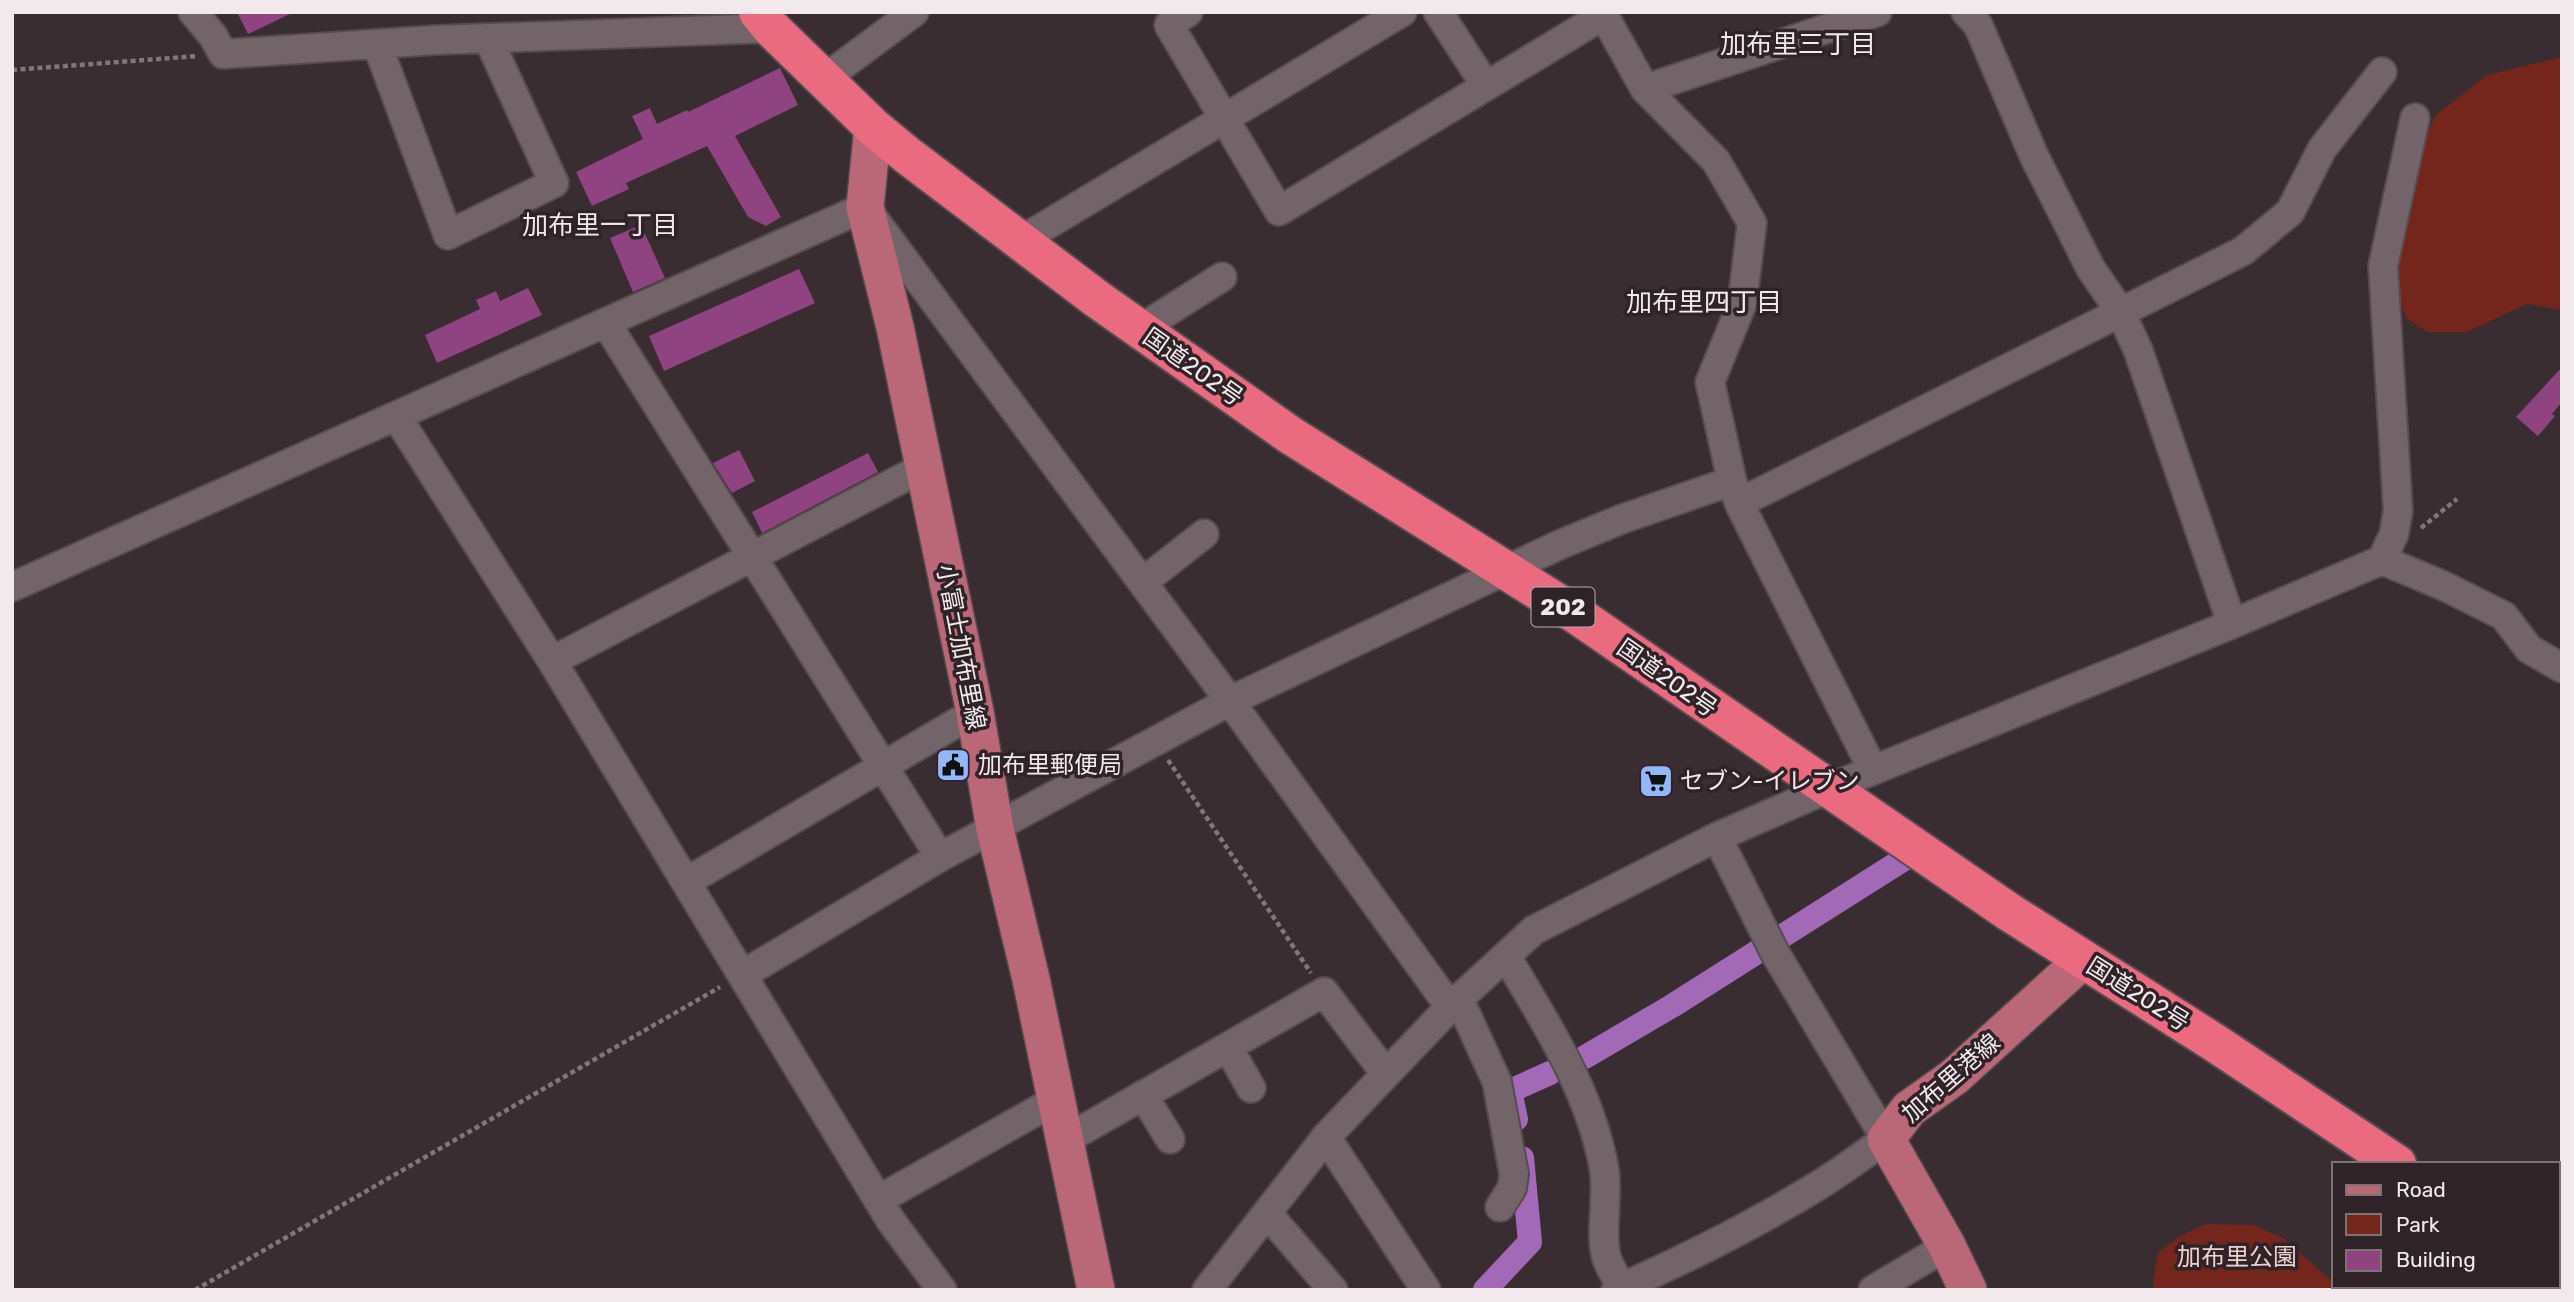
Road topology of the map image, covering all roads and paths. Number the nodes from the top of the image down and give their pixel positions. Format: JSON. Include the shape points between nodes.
{"nodes":[{"id":1,"x":193,"y":12,"type":"edge"},
{"id":2,"x":914,"y":12,"type":"edge"},
{"id":3,"x":1188,"y":12,"type":"edge"},
{"id":4,"x":1402,"y":12,"type":"edge"},
{"id":5,"x":1438,"y":12,"type":"edge"},
{"id":6,"x":1600,"y":12,"type":"edge"},
{"id":7,"x":1877,"y":12,"type":"edge"},
{"id":8,"x":1966,"y":12,"type":"edge"},
{"id":9,"x":765,"y":20,"type":"edge"},
{"id":10,"x":488,"y":38,"type":"junction"},
{"id":11,"x":377,"y":44,"type":"junction"},
{"id":12,"x":223,"y":54,"type":"junction"},
{"id":13,"x":12,"y":69,"type":"edge"},
{"id":14,"x":2382,"y":72,"type":"dead end"},
{"id":15,"x":824,"y":79,"type":"junction"},
{"id":16,"x":1486,"y":86,"type":"junction"},
{"id":17,"x":1645,"y":89,"type":"junction"},
{"id":18,"x":2415,"y":118,"type":"dead end"},
{"id":19,"x":1223,"y":120,"type":"junction"},
{"id":20,"x":873,"y":127,"type":"junction"},
{"id":21,"x":865,"y":207,"type":"junction"},
{"id":22,"x":1020,"y":241,"type":"junction"},
{"id":23,"x":1222,"y":277,"type":"dead end"},
{"id":24,"x":2120,"y":312,"type":"junction"},
{"id":25,"x":1140,"y":329,"type":"junction"},
{"id":26,"x":611,"y":331,"type":"junction"},
{"id":27,"x":402,"y":425,"type":"junction"},
{"id":28,"x":924,"y":467,"type":"junction"},
{"id":29,"x":1735,"y":492,"type":"junction"},
{"id":30,"x":1204,"y":534,"type":"dead end"},
{"id":31,"x":754,"y":557,"type":"junction"},
{"id":32,"x":2382,"y":559,"type":"junction"},
{"id":33,"x":1505,"y":570,"type":"junction"},
{"id":34,"x":1143,"y":582,"type":"junction"},
{"id":35,"x":12,"y":587,"type":"edge"},
{"id":36,"x":2232,"y":624,"type":"junction"},
{"id":37,"x":552,"y":661,"type":"junction"},
{"id":38,"x":2562,"y":668,"type":"edge"},
{"id":39,"x":1230,"y":701,"type":"junction"},
{"id":40,"x":975,"y":712,"type":"junction"},
{"id":41,"x":1155,"y":742,"type":"junction"},
{"id":42,"x":883,"y":766,"type":"junction"},
{"id":43,"x":1873,"y":770,"type":"junction"},
{"id":44,"x":1827,"y":789,"type":"junction"},
{"id":45,"x":995,"y":829,"type":"junction"},
{"id":46,"x":1717,"y":838,"type":"junction"},
{"id":47,"x":940,"y":857,"type":"junction"},
{"id":48,"x":686,"y":882,"type":"junction"},
{"id":49,"x":1506,"y":956,"type":"junction"},
{"id":50,"x":2084,"y":960,"type":"junction"},
{"id":51,"x":742,"y":975,"type":"junction"},
{"id":52,"x":1324,"y":992,"type":"junction"},
{"id":53,"x":1455,"y":1003,"type":"junction"},
{"id":54,"x":1228,"y":1047,"type":"junction"},
{"id":55,"x":1386,"y":1074,"type":"junction"},
{"id":56,"x":1251,"y":1088,"type":"dead end"},
{"id":57,"x":1143,"y":1096,"type":"junction"},
{"id":58,"x":1056,"y":1100,"type":"junction"},
{"id":59,"x":1326,"y":1137,"type":"junction"},
{"id":60,"x":1170,"y":1139,"type":"dead end"},
{"id":61,"x":1885,"y":1139,"type":"junction"},
{"id":62,"x":1065,"y":1140,"type":"junction"},
{"id":63,"x":2394,"y":1162,"type":"edge"},
{"id":64,"x":878,"y":1200,"type":"junction"},
{"id":65,"x":1500,"y":1207,"type":"dead end"},
{"id":66,"x":1267,"y":1213,"type":"junction"},
{"id":67,"x":1947,"y":1246,"type":"junction"},
{"id":68,"x":1087,"y":1286,"type":"edge"},
{"id":69,"x":1619,"y":1289,"type":"edge"},
{"id":70,"x":195,"y":1290,"type":"edge"},
{"id":71,"x":942,"y":1290,"type":"edge"},
{"id":72,"x":1207,"y":1290,"type":"edge"},
{"id":73,"x":1333,"y":1290,"type":"edge"},
{"id":74,"x":1426,"y":1290,"type":"edge"},
{"id":75,"x":1873,"y":1290,"type":"edge"},
{"id":76,"x":1968,"y":1290,"type":"edge"}],
"edges":[{"from":1,"to":12,"type":"street"},
{"from":2,"to":15,"type":"street"},
{"from":3,"to":19,"type":"street","via":[[1169,25]]},
{"from":4,"to":19,"type":"street"},
{"from":5,"to":16,"type":"street"},
{"from":6,"to":16,"type":"street","via":[[1589,24]]},
{"from":6,"to":17,"type":"street"},
{"from":7,"to":17,"type":"street"},
{"from":8,"to":24,"type":"street","via":[[1978,25],[2034,156],[2091,269]]},
{"from":9,"to":10,"type":"street"},
{"from":9,"to":15,"type":"highway","name":"国道202号","number":"202"},
{"from":10,"to":11,"type":"street"},
{"from":10,"to":11,"type":"street","via":[[554,183],[448,235]]},
{"from":11,"to":12,"type":"street"},
{"from":12,"to":13,"type":"path"},
{"from":14,"to":24,"type":"street","via":[[2322,149],[2290,212],[2244,251]]},
{"from":15,"to":20,"type":"highway","name":"国道202号","number":"202"},
{"from":16,"to":19,"type":"street","via":[[1279,211]]},
{"from":17,"to":29,"type":"street","via":[[1716,160],[1752,223],[1742,304],[1710,382]]},
{"from":18,"to":32,"type":"street","via":[[2382,266],[2398,511]]},
{"from":19,"to":22,"type":"street"},
{"from":20,"to":21,"type":"main road","name":"小富士加布里線"},
{"from":20,"to":22,"type":"highway","name":"国道202号","number":"202"},
{"from":21,"to":26,"type":"street"},
{"from":21,"to":28,"type":"main road","name":"小富士加布里線"},
{"from":21,"to":34,"type":"street"},
{"from":22,"to":25,"type":"highway","name":"国道202号","number":"202"},
{"from":23,"to":25,"type":"street"},
{"from":24,"to":29,"type":"street"},
{"from":24,"to":36,"type":"street","via":[[2138,350]]},
{"from":25,"to":33,"type":"highway","name":"国道202号","number":"202","via":[[1290,435]]},
{"from":26,"to":27,"type":"street"},
{"from":26,"to":31,"type":"street"},
{"from":27,"to":35,"type":"street","via":[[262,474]]},
{"from":27,"to":37,"type":"street"},
{"from":28,"to":31,"type":"street"},
{"from":28,"to":40,"type":"main road","name":"小富士加布里線"},
{"from":29,"to":33,"type":"street","via":[[1622,520]]},
{"from":29,"to":43,"type":"street"},
{"from":30,"to":34,"type":"street"},
{"from":31,"to":37,"type":"street"},
{"from":31,"to":42,"type":"street"},
{"from":32,"to":36,"type":"street"},
{"from":32,"to":38,"type":"street","via":[[2504,616],[2529,649]]},
{"from":33,"to":39,"type":"street"},
{"from":33,"to":44,"type":"highway","name":"国道202号","number":"202"},
{"from":34,"to":39,"type":"street"},
{"from":36,"to":43,"type":"street"},
{"from":37,"to":48,"type":"street"},
{"from":39,"to":41,"type":"street"},
{"from":39,"to":53,"type":"street"},
{"from":40,"to":42,"type":"street"},
{"from":40,"to":45,"type":"main road","name":"小富士加布里線"},
{"from":41,"to":45,"type":"street"},
{"from":41,"to":52,"type":"path"},
{"from":42,"to":47,"type":"street"},
{"from":42,"to":48,"type":"street"},
{"from":43,"to":44,"type":"street"},
{"from":44,"to":46,"type":"street"},
{"from":44,"to":50,"type":"highway","name":"国道202号","number":"202"},
{"from":45,"to":47,"type":"street"},
{"from":45,"to":58,"type":"main road","name":"小富士加布里線"},
{"from":46,"to":49,"type":"street","via":[[1534,930]]},
{"from":46,"to":61,"type":"street","via":[[1771,946]]},
{"from":47,"to":51,"type":"street"},
{"from":48,"to":51,"type":"street"},
{"from":49,"to":53,"type":"street"},
{"from":49,"to":69,"type":"street","via":[[1559,1044],[1593,1127],[1604,1170],[1604,1245]]},
{"from":50,"to":61,"type":"main road","name":"加布里港線","via":[[1954,1077],[1909,1109]]},
{"from":50,"to":63,"type":"highway","name":"国道202号","number":"202"},
{"from":51,"to":64,"type":"street"},
{"from":51,"to":70,"type":"path"},
{"from":52,"to":54,"type":"street"},
{"from":52,"to":55,"type":"street"},
{"from":53,"to":55,"type":"street"},
{"from":53,"to":65,"type":"street","via":[[1497,1082],[1514,1174],[1512,1188]]},
{"from":54,"to":56,"type":"street"},
{"from":54,"to":57,"type":"street"},
{"from":55,"to":59,"type":"street"},
{"from":57,"to":60,"type":"street"},
{"from":57,"to":62,"type":"street"},
{"from":58,"to":62,"type":"main road","name":"小富士加布里線"},
{"from":58,"to":64,"type":"street"},
{"from":59,"to":66,"type":"street"},
{"from":59,"to":74,"type":"street"},
{"from":61,"to":67,"type":"main road","name":"加布里港線"},
{"from":61,"to":69,"type":"street","via":[[1796,1198],[1672,1266]]},
{"from":62,"to":68,"type":"main road","name":"小富士加布里線"},
{"from":64,"to":71,"type":"street"},
{"from":66,"to":72,"type":"street"},
{"from":66,"to":73,"type":"street"},
{"from":67,"to":75,"type":"street"},
{"from":67,"to":76,"type":"main road","name":"加布里港線"}]}
